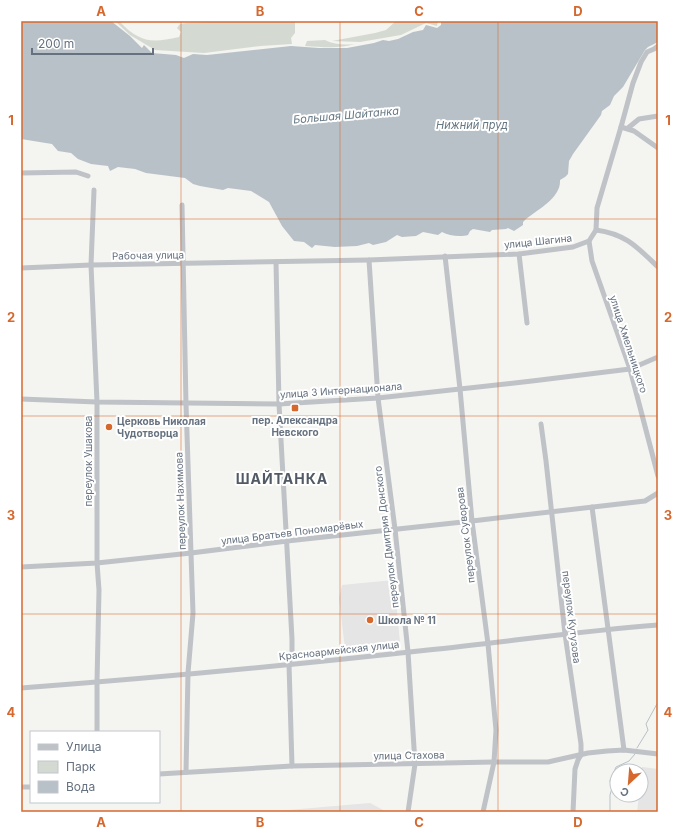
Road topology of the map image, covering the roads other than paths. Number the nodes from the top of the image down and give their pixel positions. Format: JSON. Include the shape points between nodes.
{"nodes":[{"id":1,"x":658,"y":46,"type":"edge"},
{"id":2,"x":658,"y":116,"type":"edge"},
{"id":3,"x":622,"y":127,"type":"junction"},
{"id":4,"x":628,"y":128,"type":"junction"},
{"id":5,"x":658,"y":148,"type":"edge"},
{"id":6,"x":21,"y":173,"type":"edge"},
{"id":7,"x":88,"y":176,"type":"dead end"},
{"id":8,"x":94,"y":190,"type":"dead end"},
{"id":9,"x":182,"y":205,"type":"dead end"},
{"id":10,"x":596,"y":230,"type":"junction"},
{"id":11,"x":589,"y":241,"type":"junction"},
{"id":12,"x":519,"y":254,"type":"junction"},
{"id":13,"x":445,"y":256,"type":"junction"},
{"id":14,"x":368,"y":260,"type":"junction"},
{"id":15,"x":276,"y":262,"type":"junction"},
{"id":16,"x":183,"y":263,"type":"junction"},
{"id":17,"x":91,"y":265,"type":"junction"},
{"id":18,"x":658,"y":267,"type":"edge"},
{"id":19,"x":21,"y":268,"type":"edge"},
{"id":20,"x":527,"y":322,"type":"dead end"},
{"id":21,"x":658,"y":357,"type":"edge"},
{"id":22,"x":630,"y":369,"type":"junction"},
{"id":23,"x":460,"y":389,"type":"junction"},
{"id":24,"x":378,"y":398,"type":"junction"},
{"id":25,"x":21,"y":399,"type":"edge"},
{"id":26,"x":97,"y":402,"type":"junction"},
{"id":27,"x":186,"y":404,"type":"junction"},
{"id":28,"x":279,"y":404,"type":"junction"},
{"id":29,"x":540,"y":424,"type":"dead end"},
{"id":30,"x":658,"y":476,"type":"edge"},
{"id":31,"x":658,"y":493,"type":"edge"},
{"id":32,"x":592,"y":507,"type":"junction"},
{"id":33,"x":551,"y":512,"type":"junction"},
{"id":34,"x":472,"y":521,"type":"junction"},
{"id":35,"x":395,"y":529,"type":"junction"},
{"id":36,"x":287,"y":541,"type":"junction"},
{"id":37,"x":191,"y":553,"type":"junction"},
{"id":38,"x":97,"y":563,"type":"junction"},
{"id":39,"x":21,"y":567,"type":"edge"},
{"id":40,"x":658,"y":625,"type":"edge"},
{"id":41,"x":609,"y":628,"type":"junction"},
{"id":42,"x":565,"y":634,"type":"junction"},
{"id":43,"x":488,"y":644,"type":"junction"},
{"id":44,"x":408,"y":652,"type":"junction"},
{"id":45,"x":289,"y":664,"type":"junction"},
{"id":46,"x":188,"y":673,"type":"junction"},
{"id":47,"x":97,"y":682,"type":"junction"},
{"id":48,"x":21,"y":688,"type":"edge"},
{"id":49,"x":97,"y":731,"type":"edge"},
{"id":50,"x":624,"y":750,"type":"junction"},
{"id":51,"x":658,"y":754,"type":"edge"},
{"id":52,"x":581,"y":755,"type":"junction"},
{"id":53,"x":494,"y":762,"type":"junction"},
{"id":54,"x":415,"y":764,"type":"junction"},
{"id":55,"x":292,"y":766,"type":"junction"},
{"id":56,"x":186,"y":772,"type":"junction"},
{"id":57,"x":160,"y":774,"type":"edge"},
{"id":58,"x":408,"y":812,"type":"edge"},
{"id":59,"x":483,"y":812,"type":"edge"},
{"id":60,"x":573,"y":812,"type":"edge"}],
"edges":[{"from":1,"to":3,"type":"street","via":[[647,52],[641,62],[628,97]]},
{"from":2,"to":4,"type":"street","via":[[640,119]]},
{"from":3,"to":4,"type":"street"},
{"from":3,"to":10,"type":"street","via":[[597,208]]},
{"from":4,"to":5,"type":"street"},
{"from":6,"to":7,"type":"street","via":[[76,172]]},
{"from":8,"to":17,"type":"street","name":"переулок Ушакова"},
{"from":9,"to":16,"type":"street","name":"переулок Нахимова"},
{"from":10,"to":11,"type":"street"},
{"from":10,"to":18,"type":"street","via":[[606,231],[630,241]]},
{"from":11,"to":12,"type":"street","name":"улица Шагина","via":[[573,247]]},
{"from":11,"to":22,"type":"street","name":"улица Хмельницкого","via":[[592,261]]},
{"from":12,"to":13,"type":"street","name":"улица Шагина"},
{"from":12,"to":20,"type":"street"},
{"from":13,"to":14,"type":"street","name":"улица Шагина"},
{"from":13,"to":23,"type":"street","name":"переулок Суворова"},
{"from":14,"to":15,"type":"street","name":"улица Шагина"},
{"from":14,"to":24,"type":"street","name":"переулок Дмитрия Донского"},
{"from":15,"to":16,"type":"street","name":"Рабочая улица"},
{"from":15,"to":28,"type":"street"},
{"from":16,"to":17,"type":"street","name":"Рабочая улица"},
{"from":16,"to":27,"type":"street","name":"переулок Нахимова"},
{"from":17,"to":19,"type":"street","name":"Рабочая улица"},
{"from":17,"to":26,"type":"street","name":"переулок Ушакова"},
{"from":21,"to":22,"type":"street","name":"улица 3 Интернационала"},
{"from":22,"to":23,"type":"street","name":"улица 3 Интернационала"},
{"from":22,"to":30,"type":"street","name":"улица Хмельницкого"},
{"from":23,"to":24,"type":"street","name":"улица 3 Интернационала"},
{"from":23,"to":34,"type":"street","name":"переулок Суворова"},
{"from":24,"to":28,"type":"street","name":"улица 3 Интернационала"},
{"from":24,"to":35,"type":"street","name":"переулок Дмитрия Донского"},
{"from":25,"to":26,"type":"street","name":"улица 3 Интернационала"},
{"from":26,"to":27,"type":"street","name":"улица 3 Интернационала"},
{"from":26,"to":38,"type":"street","name":"переулок Ушакова"},
{"from":27,"to":28,"type":"street","name":"улица 3 Интернационала"},
{"from":27,"to":37,"type":"street","name":"переулок Нахимова"},
{"from":28,"to":36,"type":"street"},
{"from":29,"to":33,"type":"street","name":"переулок Кутузова"},
{"from":31,"to":32,"type":"street","name":"улица Братьев Пономарёвых","via":[[645,501]]},
{"from":32,"to":33,"type":"street","name":"улица Братьев Пономарёвых"},
{"from":32,"to":41,"type":"street"},
{"from":33,"to":34,"type":"street","name":"улица Братьев Пономарёвых"},
{"from":33,"to":42,"type":"street","name":"переулок Кутузова"},
{"from":34,"to":35,"type":"street","name":"улица Братьев Пономарёвых"},
{"from":34,"to":43,"type":"street","name":"переулок Суворова"},
{"from":35,"to":36,"type":"street","name":"улица Братьев Пономарёвых"},
{"from":35,"to":44,"type":"street","name":"переулок Дмитрия Донского"},
{"from":36,"to":37,"type":"street","name":"улица Братьев Пономарёвых"},
{"from":36,"to":45,"type":"street","via":[[292,652]]},
{"from":37,"to":38,"type":"street","name":"улица Братьев Пономарёвых"},
{"from":37,"to":46,"type":"street","name":"переулок Нахимова","via":[[193,613]]},
{"from":38,"to":39,"type":"street","name":"улица Братьев Пономарёвых"},
{"from":38,"to":47,"type":"street","name":"переулок Ушакова"},
{"from":40,"to":41,"type":"street","name":"Красноармейская улица"},
{"from":41,"to":42,"type":"street","name":"Красноармейская улица"},
{"from":41,"to":50,"type":"street"},
{"from":42,"to":43,"type":"street","name":"Красноармейская улица"},
{"from":42,"to":52,"type":"street","name":"переулок Кутузова"},
{"from":43,"to":44,"type":"street","name":"Красноармейская улица"},
{"from":43,"to":53,"type":"street","name":"переулок Суворова","via":[[496,730]]},
{"from":44,"to":45,"type":"street","name":"Красноармейская улица"},
{"from":44,"to":54,"type":"street","name":"переулок Дмитрия Донского"},
{"from":45,"to":46,"type":"street","name":"Красноармейская улица"},
{"from":45,"to":55,"type":"street"},
{"from":46,"to":47,"type":"street","name":"Красноармейская улица"},
{"from":46,"to":56,"type":"street","name":"переулок Нахимова"},
{"from":47,"to":48,"type":"street","name":"Красноармейская улица"},
{"from":47,"to":49,"type":"street","name":"переулок Ушакова"},
{"from":50,"to":51,"type":"street","name":"улица Стахова"},
{"from":50,"to":52,"type":"street","name":"улица Стахова"},
{"from":52,"to":53,"type":"street","name":"улица Стахова","via":[[548,762]]},
{"from":52,"to":60,"type":"street","name":"переулок Кутузова","via":[[575,769]]},
{"from":53,"to":54,"type":"street","name":"улица Стахова"},
{"from":53,"to":59,"type":"street","name":"переулок Суворова"},
{"from":54,"to":55,"type":"street","name":"улица Стахова"},
{"from":54,"to":58,"type":"street","name":"переулок Дмитрия Донского"},
{"from":55,"to":56,"type":"street","name":"улица Стахова"},
{"from":56,"to":57,"type":"street","name":"улица Стахова"}]}
